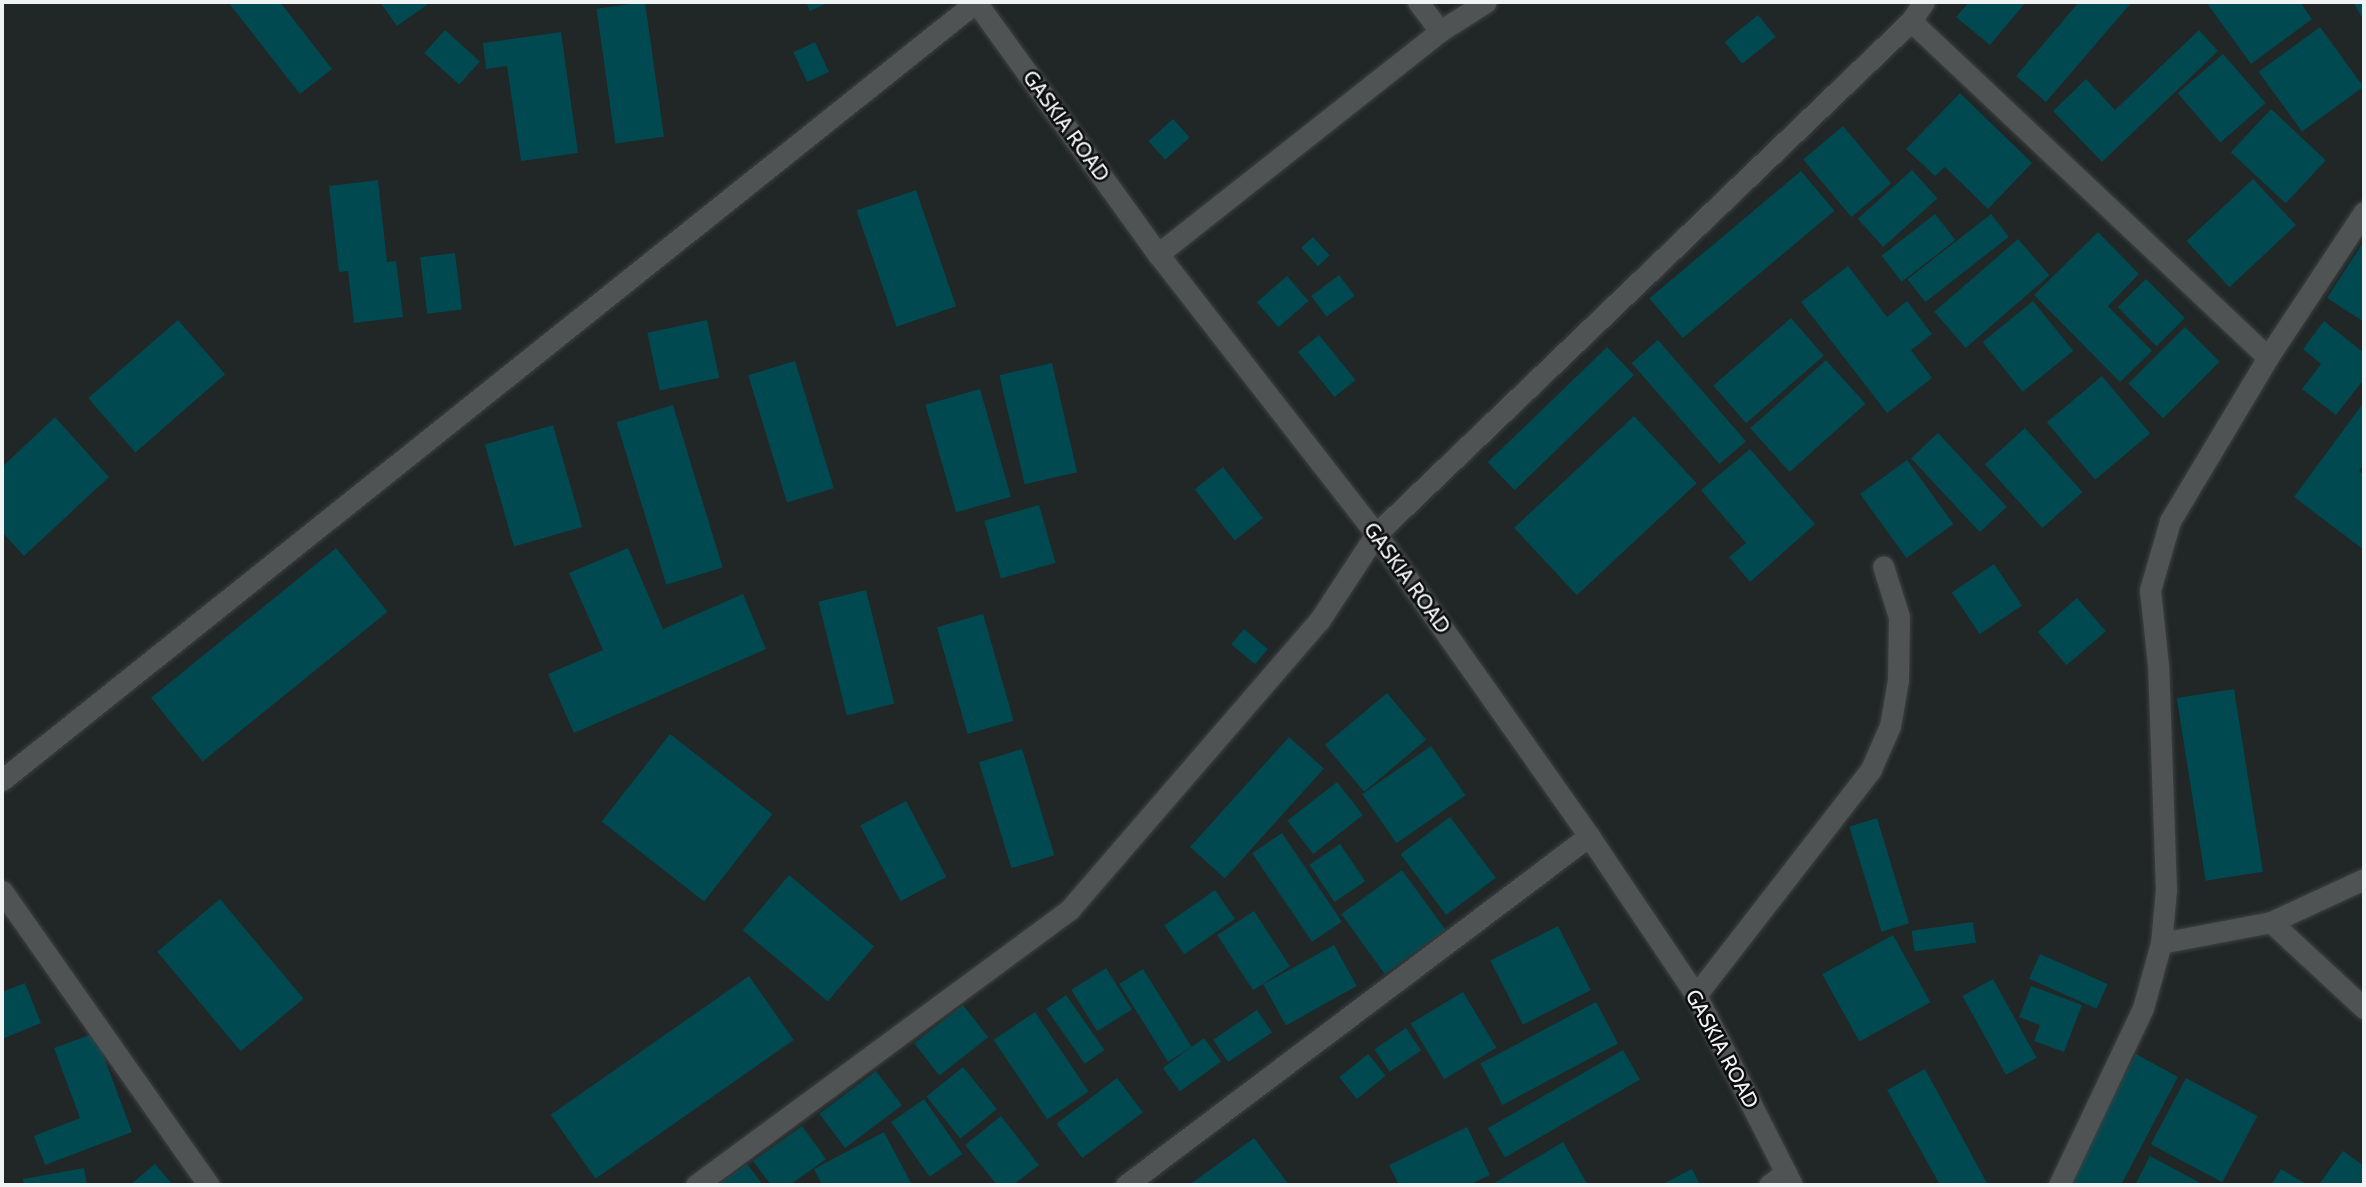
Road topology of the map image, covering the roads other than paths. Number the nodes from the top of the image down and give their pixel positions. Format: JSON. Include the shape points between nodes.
{"nodes":[{"id":1,"x":976,"y":2,"type":"edge"},
{"id":2,"x":1418,"y":2,"type":"edge"},
{"id":3,"x":1486,"y":2,"type":"edge"},
{"id":4,"x":1924,"y":2,"type":"edge"},
{"id":5,"x":1911,"y":21,"type":"junction"},
{"id":6,"x":1440,"y":31,"type":"junction"},
{"id":7,"x":2364,"y":212,"type":"edge"},
{"id":8,"x":1158,"y":254,"type":"junction"},
{"id":9,"x":2268,"y":357,"type":"junction"},
{"id":10,"x":1376,"y":534,"type":"junction"},
{"id":11,"x":1884,"y":566,"type":"dead end"},
{"id":12,"x":2,"y":780,"type":"edge"},
{"id":13,"x":1589,"y":836,"type":"junction"},
{"id":14,"x":2364,"y":879,"type":"edge"},
{"id":15,"x":2,"y":891,"type":"edge"},
{"id":16,"x":2271,"y":922,"type":"junction"},
{"id":17,"x":2161,"y":943,"type":"junction"},
{"id":18,"x":1696,"y":995,"type":"junction"},
{"id":19,"x":2364,"y":1008,"type":"edge"},
{"id":20,"x":1782,"y":1181,"type":"edge"},
{"id":21,"x":209,"y":1185,"type":"edge"},
{"id":22,"x":696,"y":1185,"type":"edge"},
{"id":23,"x":1126,"y":1185,"type":"edge"},
{"id":24,"x":2059,"y":1185,"type":"edge"}],
"edges":[{"from":1,"to":8,"type":"street","name":"GASKIA ROAD"},
{"from":1,"to":12,"type":"street"},
{"from":2,"to":6,"type":"street"},
{"from":3,"to":6,"type":"street"},
{"from":4,"to":5,"type":"street"},
{"from":5,"to":9,"type":"street"},
{"from":5,"to":10,"type":"street"},
{"from":6,"to":8,"type":"street"},
{"from":7,"to":9,"type":"street"},
{"from":8,"to":10,"type":"street","name":"GASKIA ROAD"},
{"from":9,"to":17,"type":"street","via":[[2170,521],[2150,590],[2158,665],[2166,890]]},
{"from":10,"to":13,"type":"street","name":"GASKIA ROAD"},
{"from":10,"to":22,"type":"street","via":[[1319,621],[1070,909]]},
{"from":11,"to":18,"type":"street","via":[[1899,617],[1898,681],[1886,737],[1871,769]]},
{"from":13,"to":18,"type":"street","name":"GASKIA ROAD"},
{"from":13,"to":23,"type":"street"},
{"from":14,"to":16,"type":"street"},
{"from":15,"to":21,"type":"street"},
{"from":16,"to":17,"type":"street"},
{"from":16,"to":19,"type":"street"},
{"from":17,"to":24,"type":"street","via":[[2143,1007]]},
{"from":18,"to":20,"type":"street","name":"GASKIA ROAD"}]}
